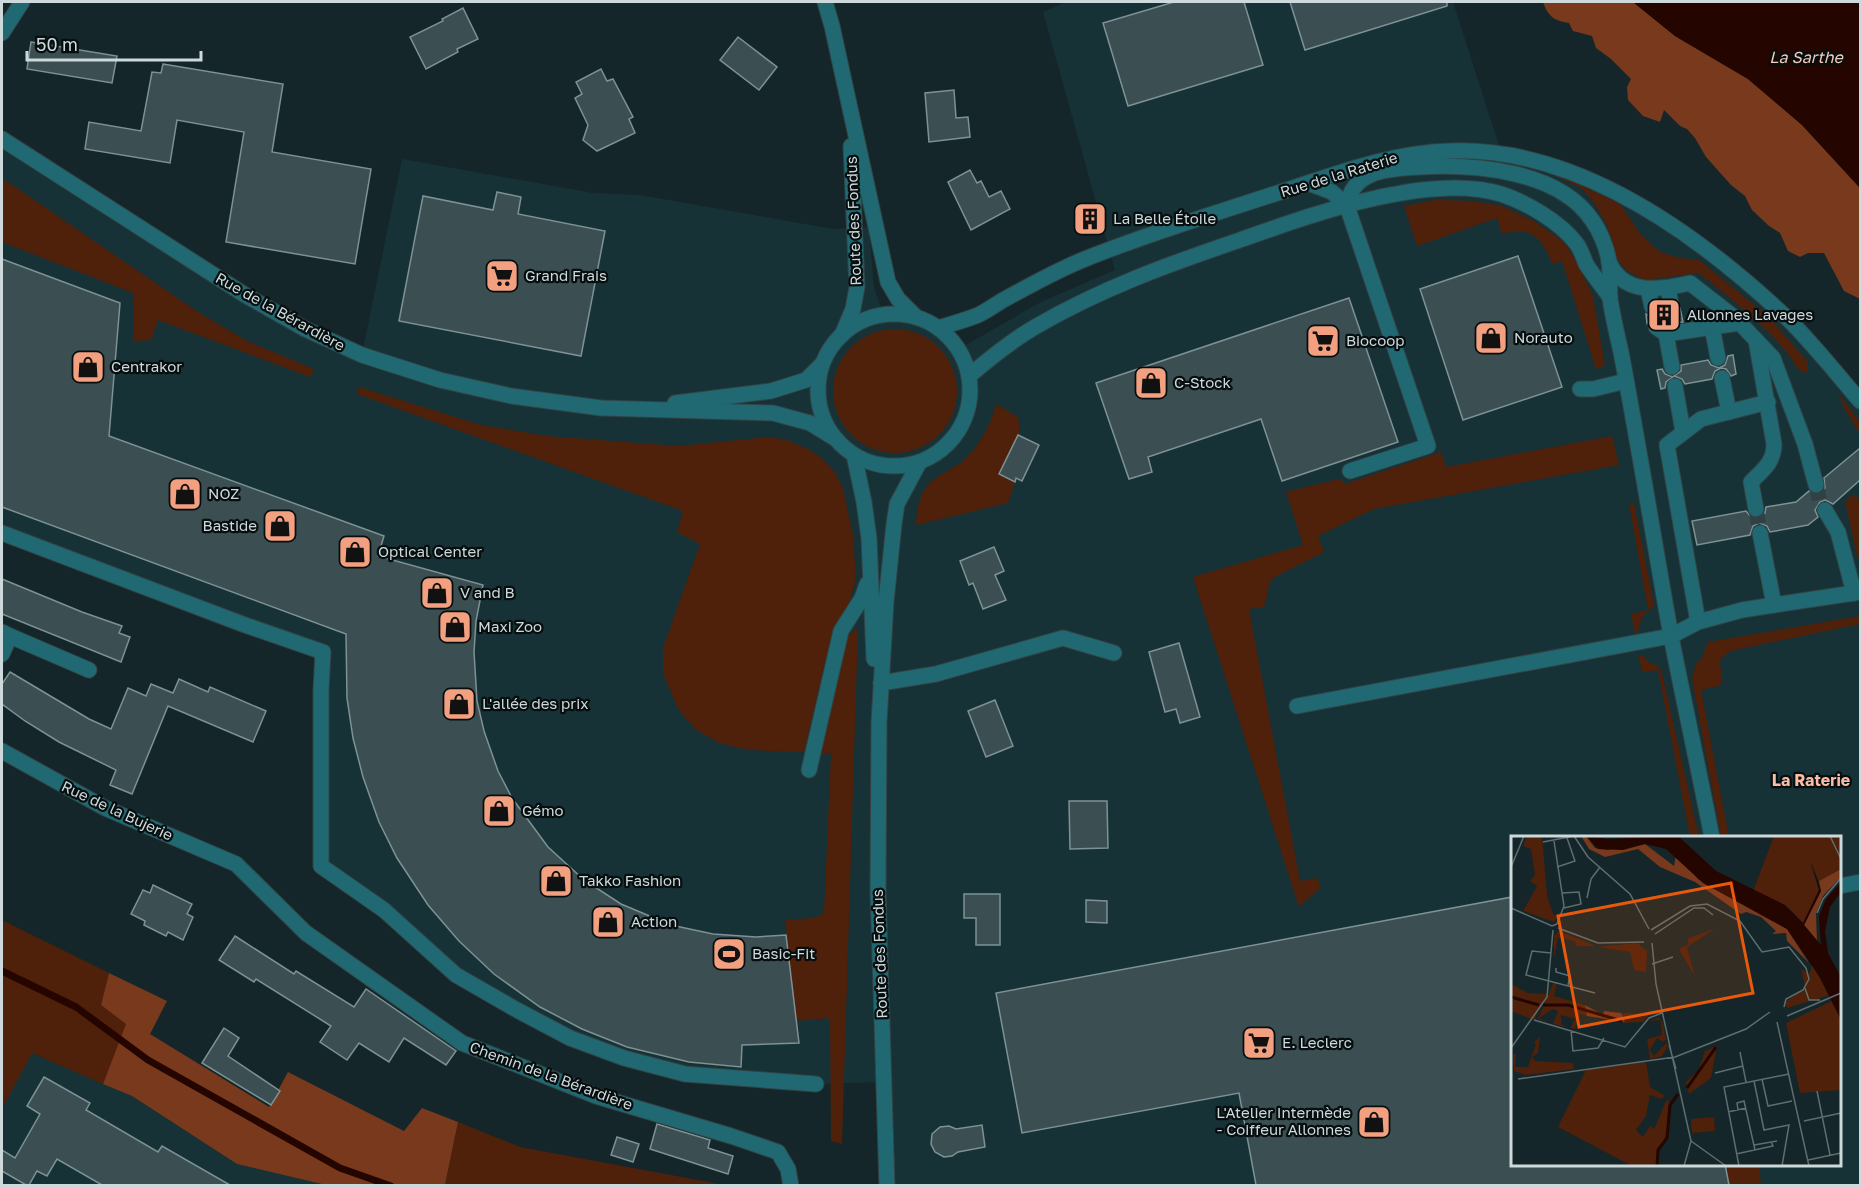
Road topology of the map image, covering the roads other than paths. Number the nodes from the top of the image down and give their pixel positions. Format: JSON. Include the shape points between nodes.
{"nodes":[{"id":1,"x":22,"y":2,"type":"edge"},
{"id":2,"x":825,"y":2,"type":"edge"},
{"id":3,"x":2,"y":33,"type":"edge"},
{"id":4,"x":849,"y":104,"type":"junction"},
{"id":5,"x":2,"y":139,"type":"edge"},
{"id":6,"x":1411,"y":168,"type":"junction"},
{"id":7,"x":1308,"y":183,"type":"junction"},
{"id":8,"x":1355,"y":186,"type":"junction"},
{"id":9,"x":1380,"y":197,"type":"junction"},
{"id":10,"x":1347,"y":206,"type":"junction"},
{"id":11,"x":1609,"y":262,"type":"junction"},
{"id":12,"x":1668,"y":288,"type":"junction"},
{"id":13,"x":1648,"y":289,"type":"junction"},
{"id":14,"x":1610,"y":297,"type":"junction"},
{"id":15,"x":1671,"y":304,"type":"tunnel mouth"},
{"id":16,"x":1652,"y":307,"type":"tunnel mouth"},
{"id":17,"x":916,"y":317,"type":"junction"},
{"id":18,"x":1739,"y":323,"type":"junction"},
{"id":19,"x":1712,"y":327,"type":"junction"},
{"id":20,"x":938,"y":328,"type":"junction"},
{"id":21,"x":842,"y":335,"type":"junction"},
{"id":22,"x":1756,"y":340,"type":"junction"},
{"id":23,"x":1718,"y":358,"type":"dead end"},
{"id":24,"x":823,"y":364,"type":"junction"},
{"id":25,"x":1672,"y":367,"type":"dead end"},
{"id":26,"x":969,"y":376,"type":"junction"},
{"id":27,"x":1722,"y":378,"type":"dead end"},
{"id":28,"x":1626,"y":381,"type":"junction"},
{"id":29,"x":1675,"y":386,"type":"dead end"},
{"id":30,"x":1580,"y":389,"type":"dead end"},
{"id":31,"x":1768,"y":402,"type":"junction"},
{"id":32,"x":1860,"y":402,"type":"edge"},
{"id":33,"x":627,"y":409,"type":"junction"},
{"id":34,"x":1729,"y":412,"type":"junction"},
{"id":35,"x":1683,"y":432,"type":"junction"},
{"id":36,"x":836,"y":440,"type":"junction"},
{"id":37,"x":854,"y":455,"type":"junction"},
{"id":38,"x":919,"y":463,"type":"junction"},
{"id":39,"x":1350,"y":471,"type":"dead end"},
{"id":40,"x":1816,"y":485,"type":"tunnel mouth"},
{"id":41,"x":1756,"y":509,"type":"tunnel mouth"},
{"id":42,"x":1825,"y":510,"type":"tunnel mouth"},
{"id":43,"x":2,"y":533,"type":"edge"},
{"id":44,"x":1760,"y":533,"type":"tunnel mouth"},
{"id":45,"x":871,"y":573,"type":"junction"},
{"id":46,"x":1857,"y":592,"type":"edge"},
{"id":47,"x":1774,"y":605,"type":"junction"},
{"id":48,"x":1698,"y":622,"type":"junction"},
{"id":49,"x":6,"y":634,"type":"edge"},
{"id":50,"x":1671,"y":636,"type":"junction"},
{"id":51,"x":1114,"y":653,"type":"dead end"},
{"id":52,"x":2,"y":654,"type":"edge"},
{"id":53,"x":88,"y":670,"type":"dead end"},
{"id":54,"x":881,"y":683,"type":"junction"},
{"id":55,"x":1297,"y":706,"type":"dead end"},
{"id":56,"x":879,"y":722,"type":"junction"},
{"id":57,"x":2,"y":751,"type":"edge"},
{"id":58,"x":809,"y":770,"type":"dead end"},
{"id":59,"x":1712,"y":836,"type":"edge"},
{"id":60,"x":236,"y":864,"type":"joint"},
{"id":61,"x":1860,"y":882,"type":"edge"},
{"id":62,"x":1841,"y":886,"type":"edge"},
{"id":63,"x":816,"y":1084,"type":"dead end"},
{"id":64,"x":791,"y":1185,"type":"edge"},
{"id":65,"x":887,"y":1185,"type":"edge"}],
"edges":[{"from":1,"to":3,"type":"street"},
{"from":2,"to":4,"type":"street","name":"Route des Fondus"},
{"from":4,"to":17,"type":"street","name":"Route des Fondus","via":[[888,282]]},
{"from":4,"to":21,"type":"street","name":"Route des Fondus","via":[[857,287]]},
{"from":5,"to":33,"type":"street","name":"Rue de la Bérardière","via":[[245,295],[348,349],[440,380],[511,396]]},
{"from":6,"to":8,"type":"street","name":"Rue de la Raterie","via":[[1376,172]]},
{"from":6,"to":9,"type":"street","via":[[1385,179],[1380,185]]},
{"from":6,"to":11,"type":"street","name":"Rue de la Raterie","via":[[1486,168],[1557,189],[1592,219]]},
{"from":7,"to":8,"type":"street"},
{"from":7,"to":10,"type":"street","via":[[1332,192]]},
{"from":7,"to":20,"type":"street","name":"Rue de la Raterie","via":[[1083,260],[979,315]]},
{"from":7,"to":32,"type":"street","name":"Rue de la Raterie","via":[[1390,157],[1453,151],[1514,157],[1572,172],[1634,202],[1731,269],[1788,320]]},
{"from":8,"to":9,"type":"street","via":[[1375,191]]},
{"from":8,"to":10,"type":"street"},
{"from":9,"to":10,"type":"street","name":"Rue de la Raterie"},
{"from":9,"to":14,"type":"street","name":"Rue de la Raterie","via":[[1457,188],[1503,195],[1546,217],[1577,244]]},
{"from":10,"to":26,"type":"street","name":"Rue de la Raterie","via":[[1273,228],[1124,282],[1034,328]]},
{"from":10,"to":39,"type":"street","via":[[1428,446]]},
{"from":11,"to":13,"type":"street","via":[[1632,286]]},
{"from":11,"to":14,"type":"street","name":"Rue de la Raterie"},
{"from":12,"to":13,"type":"street"},
{"from":12,"to":15,"type":"street"},
{"from":12,"to":18,"type":"street","via":[[1690,283]]},
{"from":13,"to":16,"type":"street"},
{"from":14,"to":28,"type":"street"},
{"from":17,"to":20,"type":"street"},
{"from":17,"to":21,"type":"street","via":[[874,317]]},
{"from":18,"to":19,"type":"street"},
{"from":18,"to":22,"type":"street"},
{"from":19,"to":23,"type":"street"},
{"from":19,"to":25,"type":"street","via":[[1666,328]]},
{"from":20,"to":26,"type":"street","via":[[958,349]]},
{"from":21,"to":24,"type":"street"},
{"from":22,"to":31,"type":"street"},
{"from":22,"to":40,"type":"street","via":[[1773,358]]},
{"from":24,"to":33,"type":"street","name":"Rue de la Bérardière","via":[[806,380],[771,391]]},
{"from":24,"to":36,"type":"street","via":[[819,404]]},
{"from":26,"to":38,"type":"street","via":[[970,401],[961,428],[941,451]]},
{"from":27,"to":34,"type":"street"},
{"from":28,"to":30,"type":"street"},
{"from":28,"to":50,"type":"street"},
{"from":29,"to":35,"type":"street"},
{"from":31,"to":34,"type":"street"},
{"from":31,"to":41,"type":"street","via":[[1774,454],[1771,463],[1751,482]]},
{"from":33,"to":36,"type":"street","name":"Rue de la Bérardière","via":[[773,413],[810,423]]},
{"from":34,"to":35,"type":"street","via":[[1701,419]]},
{"from":35,"to":48,"type":"street","via":[[1667,445]]},
{"from":36,"to":37,"type":"street"},
{"from":37,"to":38,"type":"street","via":[[892,467]]},
{"from":37,"to":45,"type":"street","name":"Route des Fondus","via":[[864,502]]},
{"from":38,"to":54,"type":"street","name":"Route des Fondus","via":[[897,504]]},
{"from":42,"to":46,"type":"street","via":[[1838,532]]},
{"from":43,"to":63,"type":"street","via":[[323,652],[321,866],[384,910],[456,975],[570,1038],[624,1058],[685,1074]]},
{"from":44,"to":47,"type":"street"},
{"from":45,"to":56,"type":"street","name":"Route des Fondus"},
{"from":45,"to":58,"type":"street","via":[[862,598],[841,631]]},
{"from":46,"to":47,"type":"street"},
{"from":47,"to":48,"type":"street"},
{"from":48,"to":50,"type":"street"},
{"from":49,"to":52,"type":"street"},
{"from":49,"to":53,"type":"street"},
{"from":50,"to":55,"type":"street"},
{"from":50,"to":59,"type":"street"},
{"from":51,"to":54,"type":"street","via":[[1063,638],[936,674]]},
{"from":54,"to":56,"type":"street","name":"Route des Fondus"},
{"from":56,"to":65,"type":"street","name":"Route des Fondus","via":[[878,891]]},
{"from":57,"to":60,"type":"street","name":"Rue de la Bujerie","via":[[105,808]]},
{"from":60,"to":64,"type":"street","name":"Chemin de la Bérardière","via":[[306,933],[462,1043],[596,1096],[778,1152],[788,1169]]},
{"from":61,"to":62,"type":"street"}]}
